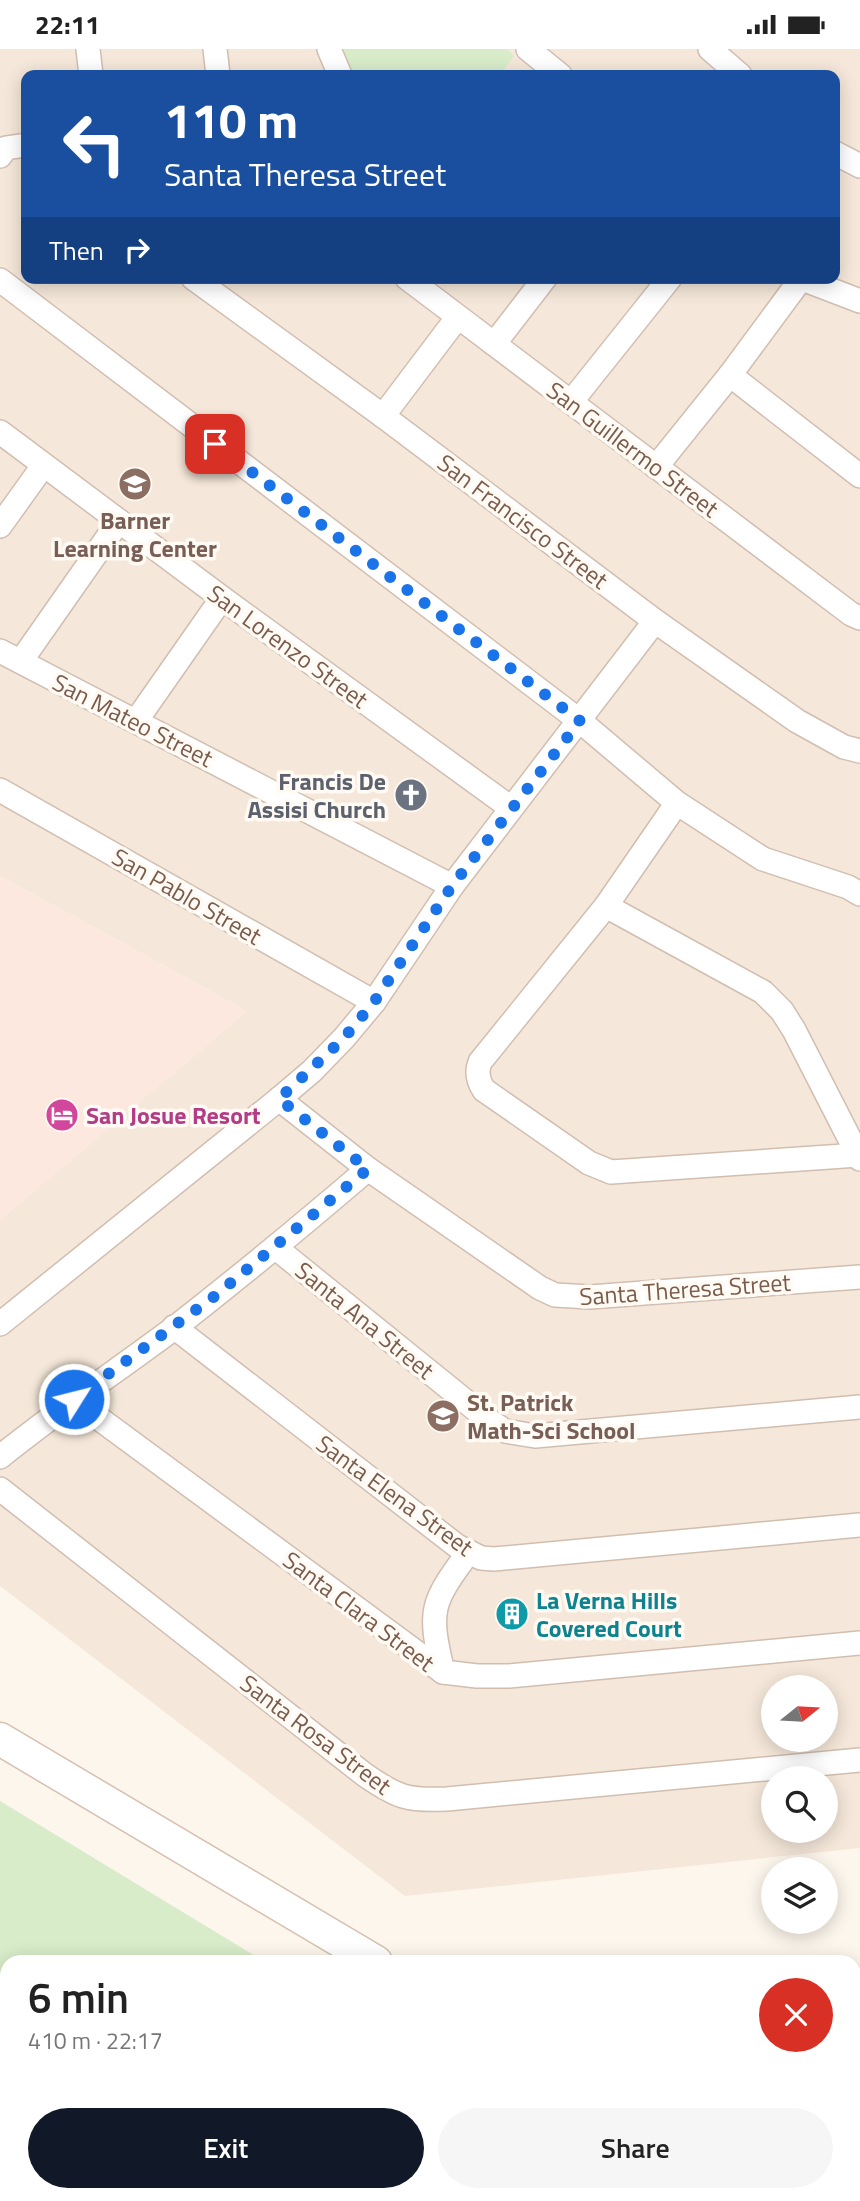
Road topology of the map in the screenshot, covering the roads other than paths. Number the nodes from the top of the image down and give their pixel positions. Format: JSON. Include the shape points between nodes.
{"nodes":[{"id":1,"x":88,"y":49,"type":"edge"},
{"id":2,"x":215,"y":49,"type":"edge"},
{"id":3,"x":329,"y":49,"type":"edge"},
{"id":4,"x":528,"y":49,"type":"edge"},
{"id":5,"x":710,"y":49,"type":"edge"},
{"id":6,"x":90,"y":70,"type":"edge"},
{"id":7,"x":217,"y":70,"type":"edge"},
{"id":8,"x":338,"y":70,"type":"edge"},
{"id":9,"x":554,"y":70,"type":"edge"},
{"id":10,"x":734,"y":70,"type":"edge"},
{"id":11,"x":840,"y":156,"type":"edge"},
{"id":12,"x":860,"y":166,"type":"edge"},
{"id":13,"x":0,"y":281,"type":"edge"},
{"id":14,"x":201,"y":284,"type":"edge"},
{"id":15,"x":417,"y":284,"type":"edge"},
{"id":16,"x":540,"y":284,"type":"edge"},
{"id":17,"x":665,"y":284,"type":"edge"},
{"id":18,"x":796,"y":284,"type":"edge"},
{"id":19,"x":816,"y":284,"type":"edge"},
{"id":20,"x":860,"y":301,"type":"edge"},
{"id":21,"x":457,"y":318,"type":"junction"},
{"id":22,"x":494,"y":344,"type":"junction"},
{"id":23,"x":730,"y":375,"type":"junction"},
{"id":24,"x":571,"y":403,"type":"junction"},
{"id":25,"x":383,"y":416,"type":"junction"},
{"id":26,"x":0,"y":432,"type":"edge"},
{"id":27,"x":43,"y":466,"type":"junction"},
{"id":28,"x":656,"y":467,"type":"junction"},
{"id":29,"x":860,"y":476,"type":"edge"},
{"id":30,"x":119,"y":521,"type":"junction"},
{"id":31,"x":0,"y":526,"type":"edge"},
{"id":32,"x":222,"y":598,"type":"junction"},
{"id":33,"x":860,"y":618,"type":"edge"},
{"id":34,"x":655,"y":621,"type":"junction"},
{"id":35,"x":0,"y":650,"type":"edge"},
{"id":36,"x":21,"y":661,"type":"junction"},
{"id":37,"x":580,"y":721,"type":"junction"},
{"id":38,"x":136,"y":722,"type":"junction"},
{"id":39,"x":860,"y":751,"type":"edge"},
{"id":40,"x":0,"y":790,"type":"edge"},
{"id":41,"x":677,"y":803,"type":"junction"},
{"id":42,"x":511,"y":808,"type":"junction"},
{"id":43,"x":452,"y":886,"type":"junction"},
{"id":44,"x":860,"y":894,"type":"edge"},
{"id":45,"x":606,"y":906,"type":"junction"},
{"id":46,"x":374,"y":1002,"type":"junction"},
{"id":47,"x":279,"y":1099,"type":"junction"},
{"id":48,"x":859,"y":1157,"type":"edge"},
{"id":49,"x":368,"y":1169,"type":"junction"},
{"id":50,"x":275,"y":1248,"type":"junction"},
{"id":51,"x":860,"y":1277,"type":"edge"},
{"id":52,"x":0,"y":1324,"type":"edge"},
{"id":53,"x":174,"y":1327,"type":"junction"},
{"id":54,"x":74,"y":1399,"type":"junction"},
{"id":55,"x":860,"y":1407,"type":"edge"},
{"id":56,"x":0,"y":1457,"type":"edge"},
{"id":57,"x":0,"y":1489,"type":"edge"},
{"id":58,"x":860,"y":1525,"type":"edge"},
{"id":59,"x":468,"y":1553,"type":"junction"},
{"id":60,"x":860,"y":1643,"type":"edge"},
{"id":61,"x":443,"y":1672,"type":"junction"},
{"id":62,"x":0,"y":1739,"type":"edge"},
{"id":63,"x":860,"y":1760,"type":"edge"},
{"id":64,"x":364,"y":1955,"type":"edge"}],
"edges":[{"from":1,"to":6,"type":"street"},
{"from":2,"to":7,"type":"street"},
{"from":3,"to":8,"type":"street"},
{"from":4,"to":9,"type":"street"},
{"from":5,"to":10,"type":"street"},
{"from":11,"to":12,"type":"street"},
{"from":13,"to":37,"type":"street"},
{"from":14,"to":25,"type":"street","name":"San Francisco Street"},
{"from":15,"to":21,"type":"street","name":"San Guillermo Street"},
{"from":16,"to":22,"type":"street"},
{"from":17,"to":24,"type":"street"},
{"from":18,"to":23,"type":"street"},
{"from":19,"to":20,"type":"street"},
{"from":21,"to":22,"type":"street","name":"San Guillermo Street"},
{"from":21,"to":25,"type":"street"},
{"from":22,"to":24,"type":"street","name":"San Guillermo Street"},
{"from":23,"to":28,"type":"street"},
{"from":23,"to":29,"type":"street"},
{"from":24,"to":28,"type":"street","name":"San Guillermo Street"},
{"from":25,"to":34,"type":"street","name":"San Francisco Street"},
{"from":26,"to":27,"type":"street","name":"San Lorenzo Street"},
{"from":27,"to":30,"type":"street","name":"San Lorenzo Street"},
{"from":27,"to":31,"type":"street"},
{"from":28,"to":33,"type":"street","name":"San Guillermo Street"},
{"from":30,"to":32,"type":"street","name":"San Lorenzo Street"},
{"from":30,"to":36,"type":"street"},
{"from":32,"to":38,"type":"street"},
{"from":32,"to":42,"type":"street","name":"San Lorenzo Street"},
{"from":34,"to":37,"type":"street"},
{"from":34,"to":39,"type":"street","name":"San Francisco Street","via":[[797,721]]},
{"from":35,"to":36,"type":"street","name":"San Mateo Street"},
{"from":36,"to":38,"type":"street","name":"San Mateo Street"},
{"from":37,"to":41,"type":"street"},
{"from":37,"to":42,"type":"street"},
{"from":38,"to":43,"type":"street","name":"San Mateo Street"},
{"from":40,"to":46,"type":"street","name":"San Pablo Street"},
{"from":41,"to":44,"type":"street","via":[[763,859]]},
{"from":41,"to":45,"type":"street"},
{"from":42,"to":43,"type":"street"},
{"from":43,"to":46,"type":"street"},
{"from":45,"to":48,"type":"street","via":[[764,992],[794,1030]]},
{"from":45,"to":48,"type":"street","via":[[480,1062],[478,1077],[484,1090],[589,1163],[611,1172]]},
{"from":46,"to":47,"type":"street","via":[[336,1047]]},
{"from":47,"to":49,"type":"street","name":"Santa Theresa Street"},
{"from":47,"to":52,"type":"street"},
{"from":49,"to":50,"type":"street"},
{"from":49,"to":51,"type":"street","name":"Santa Theresa Street","via":[[555,1294],[590,1297]]},
{"from":50,"to":53,"type":"street"},
{"from":50,"to":55,"type":"street","name":"Santa Ana Street","via":[[505,1431],[535,1436]]},
{"from":53,"to":54,"type":"street"},
{"from":53,"to":59,"type":"street","name":"Santa Elena Street"},
{"from":54,"to":56,"type":"street"},
{"from":54,"to":61,"type":"street","name":"Santa Clara Street"},
{"from":57,"to":63,"type":"street","name":"Santa Rosa Street","via":[[365,1775],[402,1798],[447,1799]]},
{"from":58,"to":59,"type":"street","name":"Santa Elena Street","via":[[494,1559]]},
{"from":59,"to":61,"type":"street","via":[[436,1601],[435,1633]]},
{"from":60,"to":61,"type":"street","name":"Santa Clara Street","via":[[509,1676]]},
{"from":62,"to":64,"type":"main road"}]}
